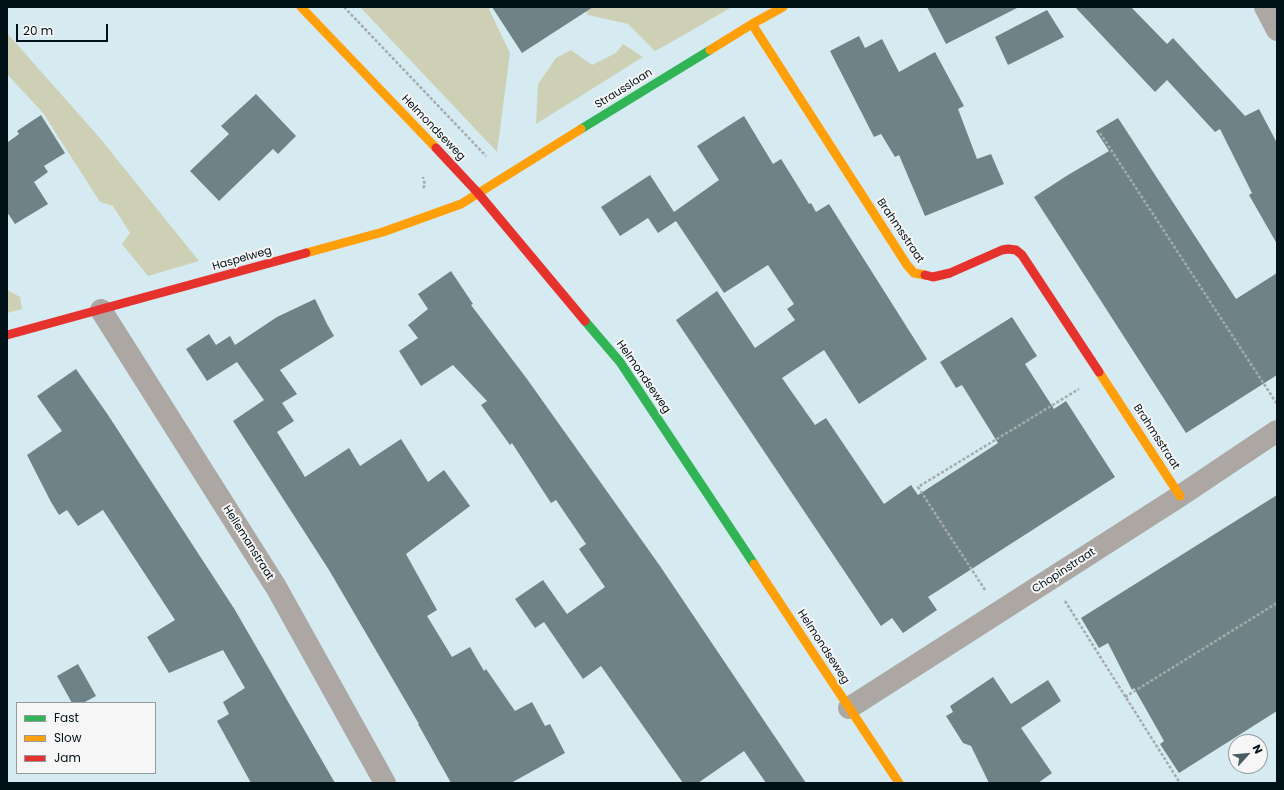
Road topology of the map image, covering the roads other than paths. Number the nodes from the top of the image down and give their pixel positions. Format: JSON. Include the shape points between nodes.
{"nodes":[{"id":1,"x":301,"y":7,"type":"edge"},
{"id":2,"x":783,"y":7,"type":"edge"},
{"id":3,"x":1265,"y":7,"type":"edge"},
{"id":4,"x":752,"y":24,"type":"junction"},
{"id":5,"x":1277,"y":30,"type":"edge"},
{"id":6,"x":478,"y":192,"type":"junction"},
{"id":7,"x":101,"y":310,"type":"junction"},
{"id":8,"x":7,"y":335,"type":"edge"},
{"id":9,"x":1277,"y":431,"type":"edge"},
{"id":10,"x":1180,"y":496,"type":"junction"},
{"id":11,"x":849,"y":708,"type":"junction"},
{"id":12,"x":384,"y":783,"type":"edge"},
{"id":13,"x":899,"y":783,"type":"edge"}],
"edges":[{"from":1,"to":6,"type":"street","name":"Helmondseweg"},
{"from":2,"to":4,"type":"street","name":"Strausslaan"},
{"from":3,"to":5,"type":"street"},
{"from":4,"to":6,"type":"street","name":"Strausslaan"},
{"from":4,"to":10,"type":"street","name":"Brahmsstraat","via":[[914,273],[933,277],[1002,250],[1016,250],[1022,255]]},
{"from":6,"to":7,"type":"street","name":"Haspelweg","via":[[461,204],[384,232]]},
{"from":6,"to":11,"type":"street","name":"Helmondseweg","via":[[620,362]]},
{"from":7,"to":8,"type":"street","name":"Haspelweg"},
{"from":7,"to":12,"type":"street","name":"Hellemanstraat","via":[[276,587]]},
{"from":9,"to":10,"type":"street","name":"Chopinstraat"},
{"from":10,"to":11,"type":"street","name":"Chopinstraat"},
{"from":11,"to":13,"type":"street","name":"Helmondseweg"}]}
